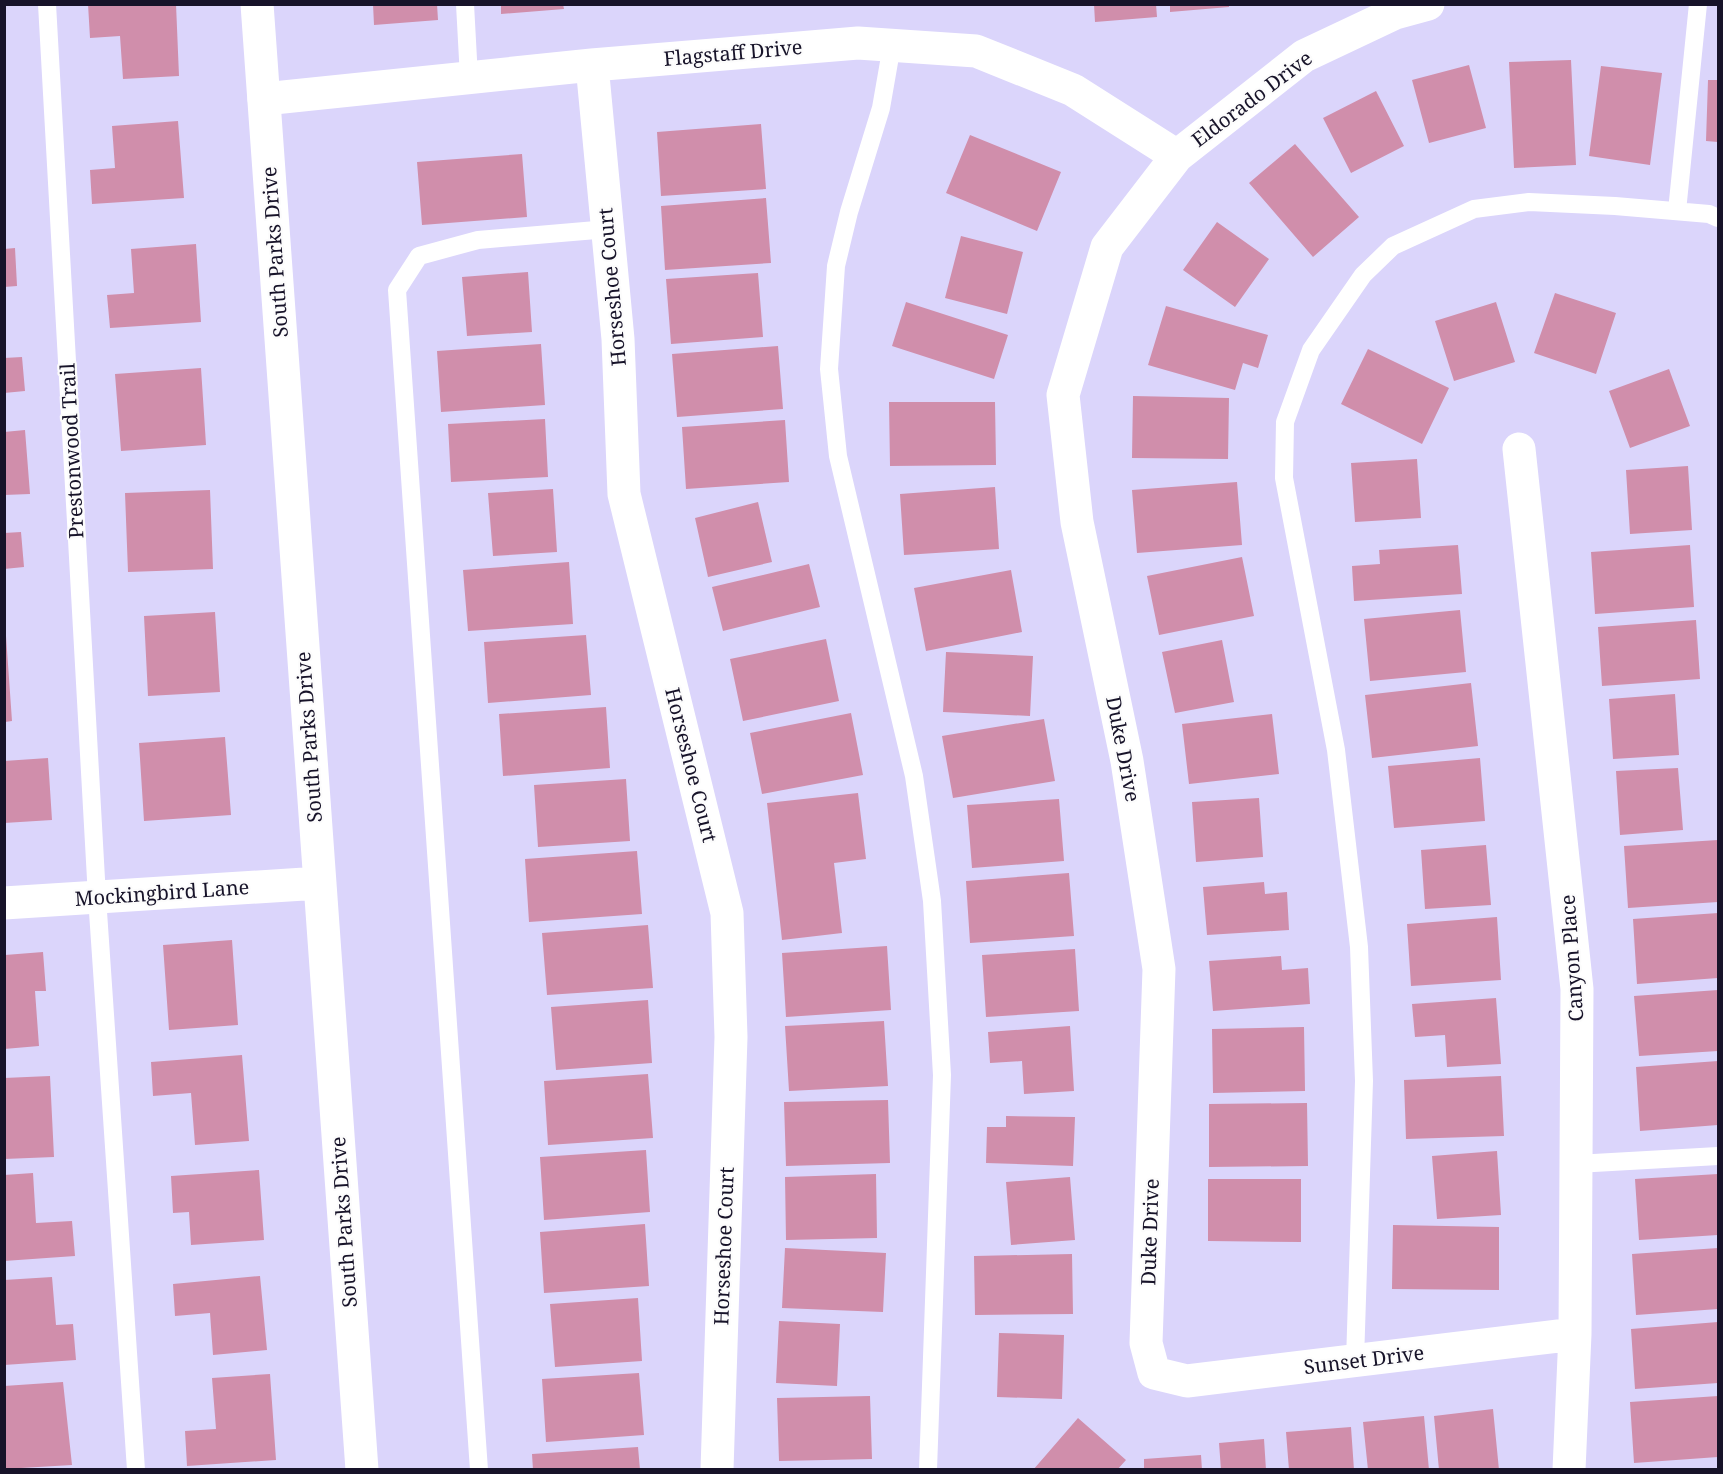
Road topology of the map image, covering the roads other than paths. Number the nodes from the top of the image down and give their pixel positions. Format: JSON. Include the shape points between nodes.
{"nodes":[{"id":1,"x":47,"y":4,"type":"edge"},
{"id":2,"x":257,"y":4,"type":"edge"},
{"id":3,"x":465,"y":4,"type":"edge"},
{"id":4,"x":1428,"y":4,"type":"edge"},
{"id":5,"x":1698,"y":4,"type":"edge"},
{"id":6,"x":892,"y":45,"type":"junction"},
{"id":7,"x":592,"y":65,"type":"junction"},
{"id":8,"x":470,"y":78,"type":"junction"},
{"id":9,"x":264,"y":99,"type":"junction"},
{"id":10,"x":1177,"y":156,"type":"junction"},
{"id":11,"x":1677,"y":211,"type":"junction"},
{"id":12,"x":1719,"y":218,"type":"edge"},
{"id":13,"x":608,"y":229,"type":"junction"},
{"id":14,"x":1519,"y":449,"type":"dead end"},
{"id":15,"x":320,"y":883,"type":"junction"},
{"id":16,"x":97,"y":897,"type":"junction"},
{"id":17,"x":4,"y":903,"type":"edge"},
{"id":18,"x":1719,"y":1156,"type":"edge"},
{"id":19,"x":1576,"y":1164,"type":"junction"},
{"id":20,"x":1575,"y":1334,"type":"junction"},
{"id":21,"x":1355,"y":1361,"type":"junction"},
{"id":22,"x":1154,"y":1373,"type":"joint"},
{"id":23,"x":136,"y":1470,"type":"edge"},
{"id":24,"x":362,"y":1470,"type":"edge"},
{"id":25,"x":479,"y":1470,"type":"edge"},
{"id":26,"x":717,"y":1470,"type":"edge"},
{"id":27,"x":928,"y":1470,"type":"edge"},
{"id":28,"x":1569,"y":1470,"type":"edge"}],
"edges":[{"from":1,"to":16,"type":"lane","name":"Prestonwood Trail"},
{"from":2,"to":9,"type":"street","name":"South Parks Drive"},
{"from":3,"to":8,"type":"lane"},
{"from":4,"to":10,"type":"street","name":"Eldorado Drive","via":[[1395,13],[1304,56]]},
{"from":5,"to":11,"type":"lane"},
{"from":6,"to":7,"type":"street","name":"Flagstaff Drive","via":[[858,43]]},
{"from":6,"to":10,"type":"street","name":"Flagstaff Drive","via":[[976,51],[1072,90]]},
{"from":6,"to":27,"type":"lane","via":[[881,108],[836,266],[830,369],[838,456],[914,776],[933,901],[942,1075]]},
{"from":7,"to":8,"type":"street","name":"Flagstaff Drive"},
{"from":7,"to":13,"type":"street","name":"Horseshoe Court"},
{"from":8,"to":9,"type":"street","name":"Flagstaff Drive"},
{"from":9,"to":15,"type":"street","name":"South Parks Drive"},
{"from":10,"to":22,"type":"street","name":"Duke Drive","via":[[1107,247],[1063,395],[1077,522],[1127,761],[1159,969],[1146,1343]]},
{"from":11,"to":12,"type":"lane"},
{"from":11,"to":21,"type":"lane","via":[[1529,202],[1474,209],[1393,246],[1363,275],[1311,350],[1285,422],[1284,478],[1336,750],[1359,947],[1364,1081]]},
{"from":13,"to":25,"type":"lane","via":[[478,240],[419,255],[397,290]]},
{"from":13,"to":26,"type":"street","name":"Horseshoe Court","via":[[618,339],[624,494],[727,913],[731,1037]]},
{"from":14,"to":19,"type":"street","name":"Canyon Place","via":[[1577,989]]},
{"from":15,"to":16,"type":"street","name":"Mockingbird Lane"},
{"from":15,"to":24,"type":"street","name":"South Parks Drive"},
{"from":16,"to":17,"type":"street","name":"Mockingbird Lane"},
{"from":16,"to":23,"type":"lane","name":"Prestonwood Trail"},
{"from":18,"to":19,"type":"lane"},
{"from":19,"to":20,"type":"street","name":"Canyon Place"},
{"from":20,"to":21,"type":"street","name":"Sunset Drive"},
{"from":20,"to":28,"type":"street","name":"Canyon Place"},
{"from":21,"to":22,"type":"street","name":"Sunset Drive","via":[[1187,1381]]}]}
